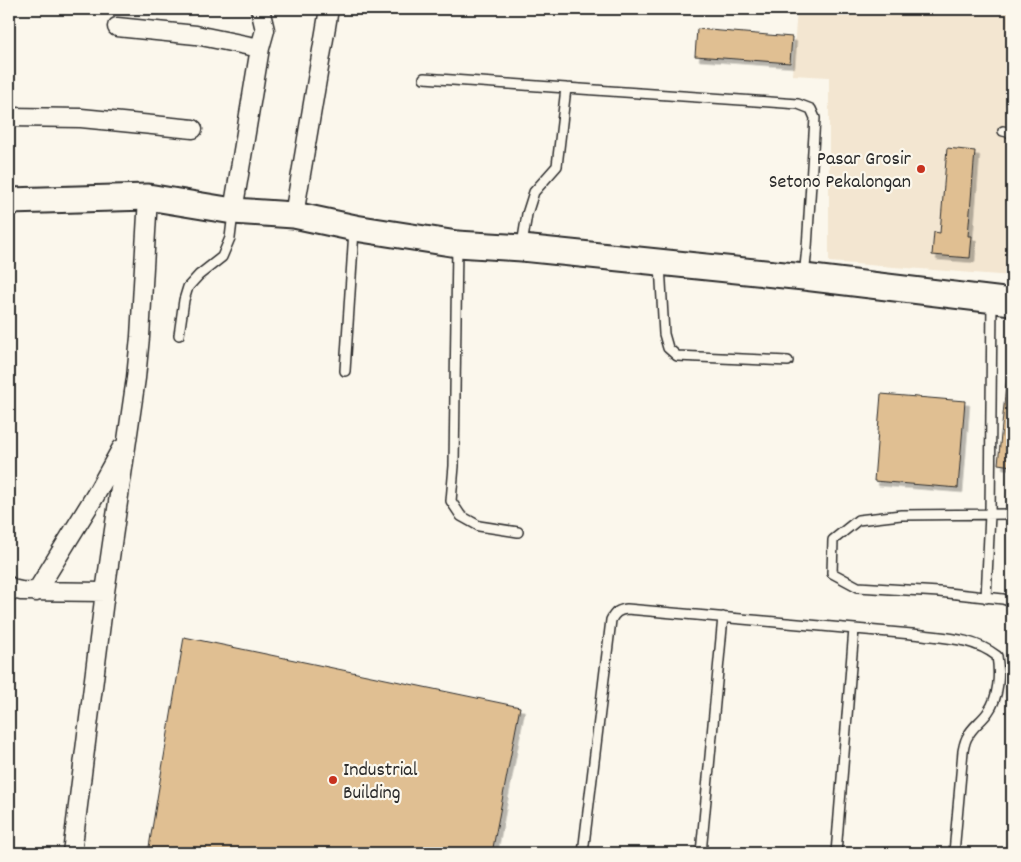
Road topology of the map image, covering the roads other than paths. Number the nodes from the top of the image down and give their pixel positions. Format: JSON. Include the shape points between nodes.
{"nodes":[{"id":1,"x":260,"y":9,"type":"edge"},
{"id":2,"x":329,"y":9,"type":"edge"},
{"id":3,"x":117,"y":27,"type":"dead end"},
{"id":4,"x":260,"y":48,"type":"junction"},
{"id":5,"x":424,"y":78,"type":"dead end"},
{"id":6,"x":566,"y":88,"type":"junction"},
{"id":7,"x":9,"y":117,"type":"edge"},
{"id":8,"x":193,"y":129,"type":"dead end"},
{"id":9,"x":148,"y":197,"type":"junction"},
{"id":10,"x":9,"y":200,"type":"edge"},
{"id":11,"x":233,"y":211,"type":"junction"},
{"id":12,"x":294,"y":215,"type":"junction"},
{"id":13,"x":355,"y":228,"type":"junction"},
{"id":14,"x":457,"y":244,"type":"junction"},
{"id":15,"x":522,"y":248,"type":"junction"},
{"id":16,"x":659,"y":262,"type":"junction"},
{"id":17,"x":804,"y":277,"type":"junction"},
{"id":18,"x":1002,"y":300,"type":"edge"},
{"id":19,"x":179,"y":335,"type":"dead end"},
{"id":20,"x":788,"y":360,"type":"dead end"},
{"id":21,"x":345,"y":371,"type":"dead end"},
{"id":22,"x":126,"y":439,"type":"junction"},
{"id":23,"x":990,"y":514,"type":"junction"},
{"id":24,"x":1012,"y":514,"type":"edge"},
{"id":25,"x":518,"y":532,"type":"dead end"},
{"id":26,"x":9,"y":586,"type":"edge"},
{"id":27,"x":36,"y":592,"type":"junction"},
{"id":28,"x":105,"y":592,"type":"junction"},
{"id":29,"x":986,"y":598,"type":"junction"},
{"id":30,"x":1012,"y":602,"type":"edge"},
{"id":31,"x":723,"y":617,"type":"junction"},
{"id":32,"x":854,"y":629,"type":"junction"},
{"id":33,"x":72,"y":853,"type":"edge"},
{"id":34,"x":583,"y":853,"type":"edge"},
{"id":35,"x":701,"y":853,"type":"edge"},
{"id":36,"x":836,"y":853,"type":"edge"},
{"id":37,"x":954,"y":853,"type":"edge"}],
"edges":[{"from":1,"to":4,"type":"street","via":[[265,30]]},
{"from":2,"to":12,"type":"street"},
{"from":3,"to":4,"type":"street","via":[[196,35]]},
{"from":4,"to":11,"type":"street"},
{"from":5,"to":6,"type":"lane"},
{"from":6,"to":15,"type":"lane","via":[[557,166],[534,192],[526,214]]},
{"from":6,"to":17,"type":"lane","via":[[798,104],[811,110],[815,118]]},
{"from":7,"to":8,"type":"street","via":[[81,118]]},
{"from":9,"to":10,"type":"street"},
{"from":9,"to":11,"type":"street"},
{"from":9,"to":22,"type":"street","via":[[138,362]]},
{"from":11,"to":12,"type":"street"},
{"from":11,"to":19,"type":"lane","via":[[230,238],[222,257],[188,287]]},
{"from":12,"to":13,"type":"street"},
{"from":13,"to":14,"type":"street"},
{"from":13,"to":21,"type":"lane"},
{"from":14,"to":15,"type":"street"},
{"from":14,"to":25,"type":"lane","via":[[451,501],[461,516],[479,526]]},
{"from":15,"to":16,"type":"street"},
{"from":16,"to":17,"type":"street"},
{"from":16,"to":20,"type":"lane","via":[[664,334],[668,348],[677,356]]},
{"from":17,"to":18,"type":"street"},
{"from":18,"to":23,"type":"lane"},
{"from":22,"to":27,"type":"street"},
{"from":22,"to":28,"type":"street"},
{"from":23,"to":24,"type":"lane"},
{"from":23,"to":29,"type":"lane"},
{"from":23,"to":29,"type":"lane","via":[[901,515],[858,520],[833,540],[832,573],[858,587]]},
{"from":26,"to":27,"type":"street","via":[[21,592]]},
{"from":27,"to":28,"type":"street"},
{"from":28,"to":33,"type":"street"},
{"from":29,"to":30,"type":"lane"},
{"from":31,"to":32,"type":"lane"},
{"from":31,"to":34,"type":"lane","via":[[627,609],[614,613]]},
{"from":31,"to":35,"type":"lane"},
{"from":32,"to":36,"type":"lane"},
{"from":32,"to":37,"type":"lane","via":[[956,639],[975,643],[997,656],[999,668],[993,705],[968,736],[963,751]]}]}
